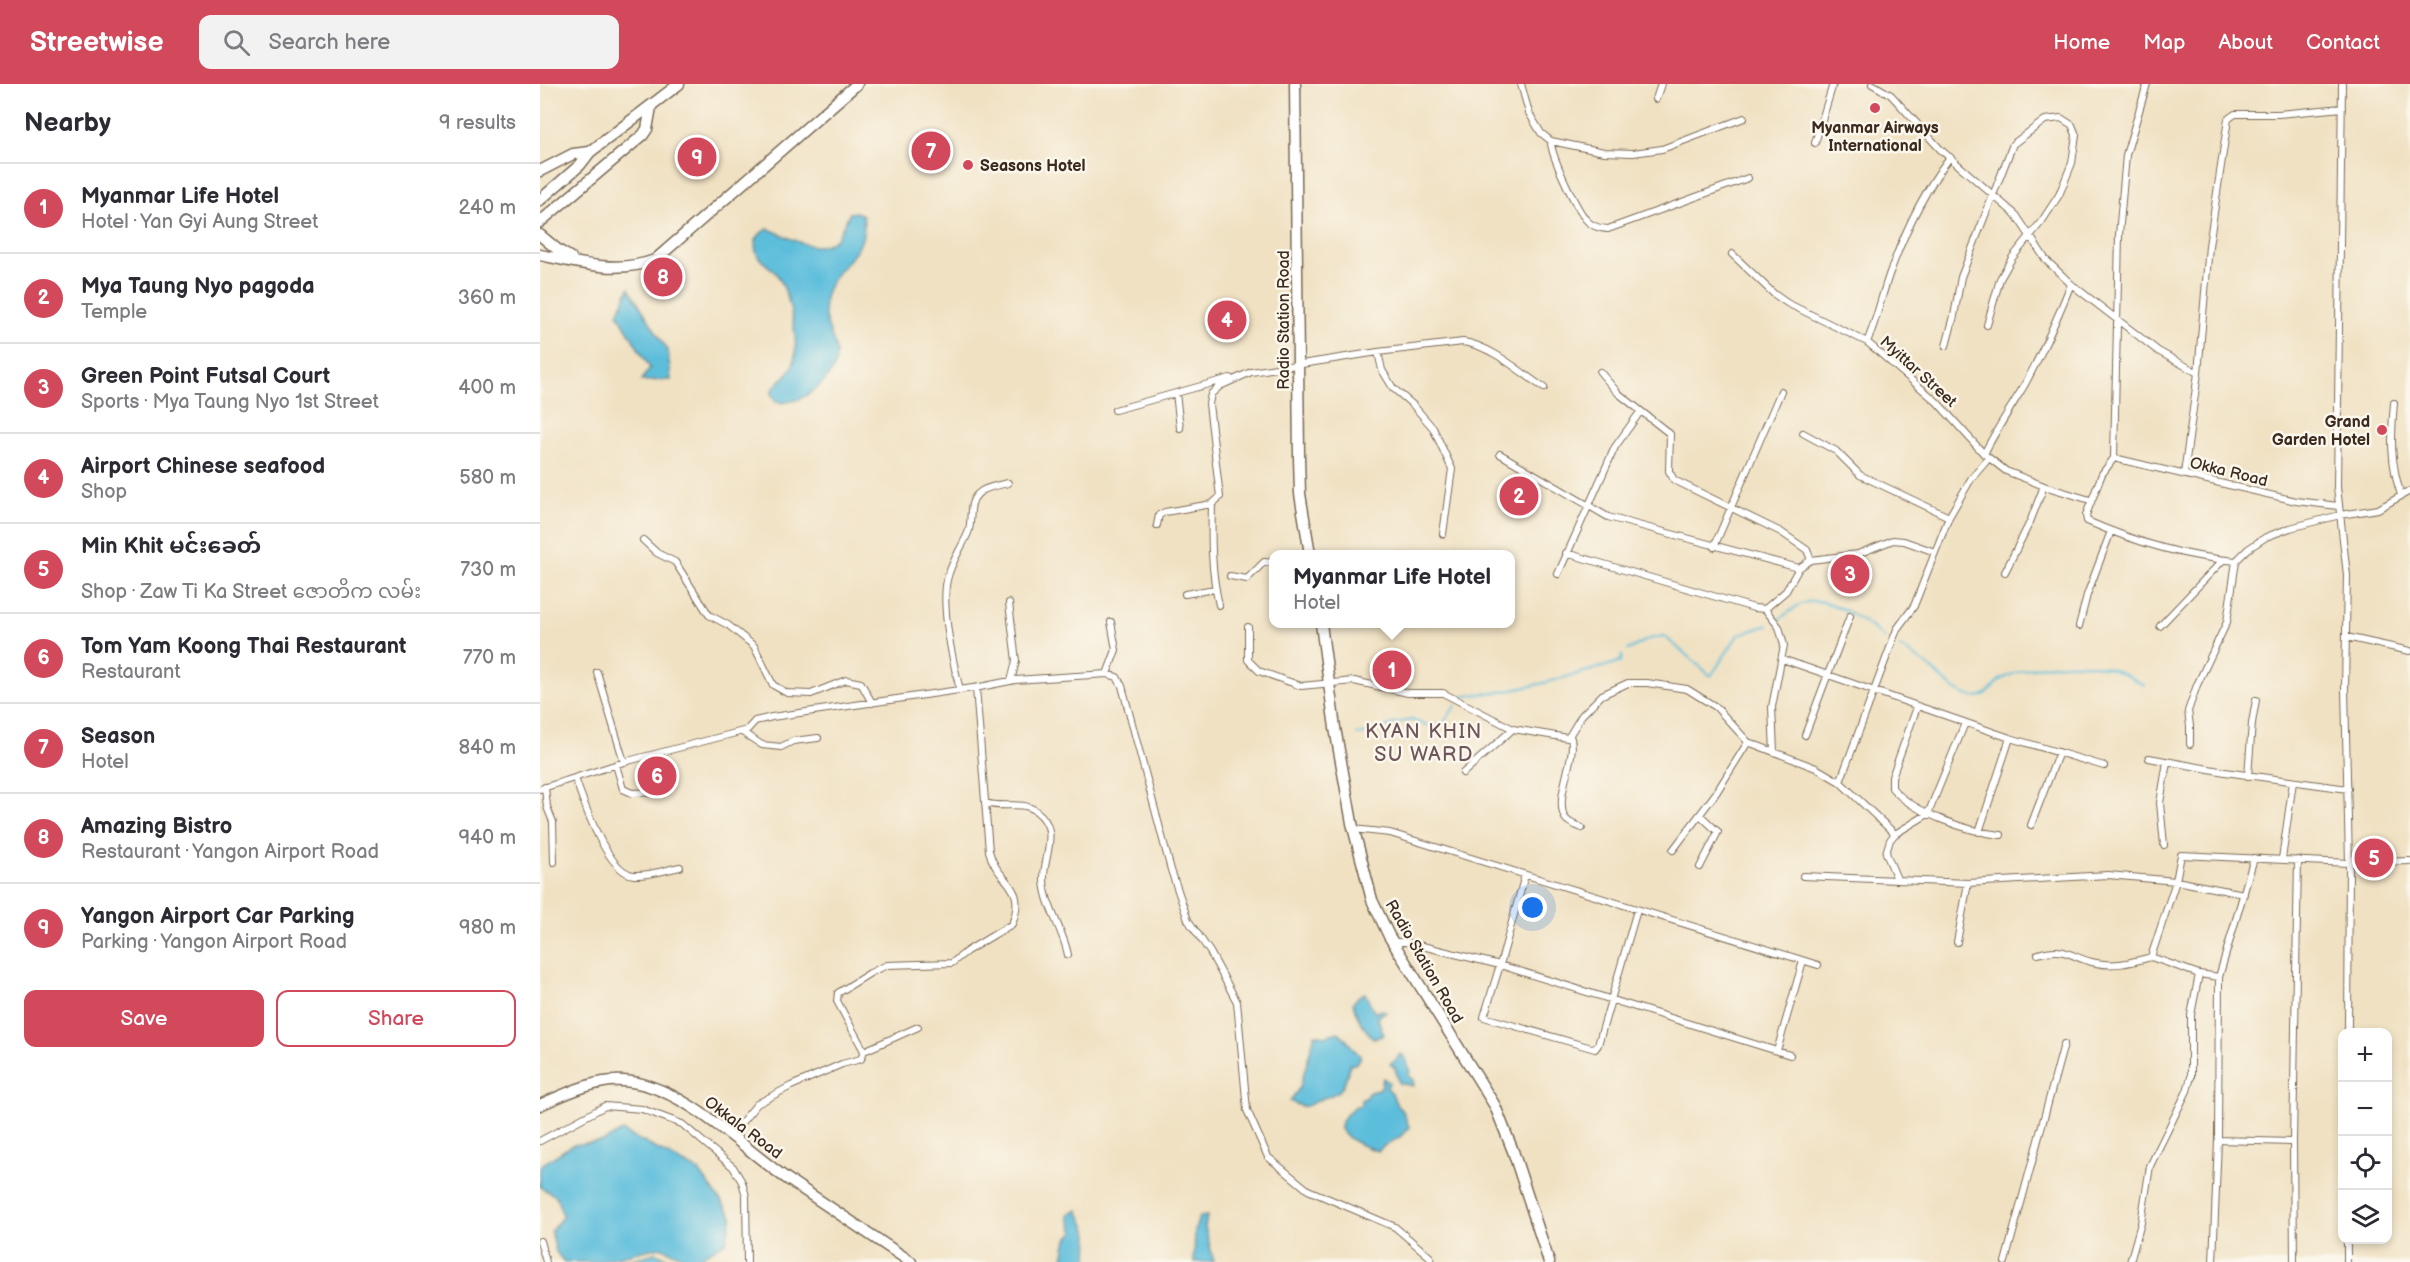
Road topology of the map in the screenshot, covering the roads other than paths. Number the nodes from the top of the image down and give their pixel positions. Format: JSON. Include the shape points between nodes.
{"nodes":[{"id":1,"x":679,"y":84,"type":"edge"},
{"id":2,"x":857,"y":84,"type":"edge"},
{"id":3,"x":1295,"y":84,"type":"edge"},
{"id":4,"x":1521,"y":84,"type":"edge"},
{"id":5,"x":1661,"y":84,"type":"edge"},
{"id":6,"x":1833,"y":84,"type":"edge"},
{"id":7,"x":1872,"y":84,"type":"edge"},
{"id":8,"x":2147,"y":84,"type":"edge"},
{"id":9,"x":2342,"y":84,"type":"edge"},
{"id":10,"x":1656,"y":99,"type":"dead end"},
{"id":11,"x":651,"y":106,"type":"junction"},
{"id":12,"x":2342,"y":108,"type":"junction"},
{"id":13,"x":1744,"y":118,"type":"dead end"},
{"id":14,"x":1551,"y":141,"type":"junction"},
{"id":15,"x":1815,"y":143,"type":"dead end"},
{"id":16,"x":590,"y":152,"type":"junction"},
{"id":17,"x":1950,"y":158,"type":"junction"},
{"id":18,"x":540,"y":171,"type":"edge"},
{"id":19,"x":1748,"y":178,"type":"dead end"},
{"id":20,"x":1994,"y":195,"type":"junction"},
{"id":21,"x":540,"y":200,"type":"edge"},
{"id":22,"x":540,"y":222,"type":"edge"},
{"id":23,"x":540,"y":235,"type":"edge"},
{"id":24,"x":2030,"y":235,"type":"junction"},
{"id":25,"x":1732,"y":254,"type":"dead end"},
{"id":26,"x":540,"y":255,"type":"edge"},
{"id":27,"x":582,"y":263,"type":"junction"},
{"id":28,"x":2071,"y":284,"type":"junction"},
{"id":29,"x":2116,"y":318,"type":"junction"},
{"id":30,"x":1987,"y":325,"type":"dead end"},
{"id":31,"x":1867,"y":342,"type":"junction"},
{"id":32,"x":1946,"y":346,"type":"dead end"},
{"id":33,"x":1378,"y":352,"type":"junction"},
{"id":34,"x":1297,"y":365,"type":"junction"},
{"id":35,"x":1600,"y":372,"type":"dead end"},
{"id":36,"x":2198,"y":373,"type":"junction"},
{"id":37,"x":1240,"y":377,"type":"junction"},
{"id":38,"x":1544,"y":388,"type":"dead end"},
{"id":39,"x":1781,"y":391,"type":"dead end"},
{"id":40,"x":1176,"y":393,"type":"junction"},
{"id":41,"x":2394,"y":403,"type":"dead end"},
{"id":42,"x":1115,"y":410,"type":"dead end"},
{"id":43,"x":1640,"y":412,"type":"junction"},
{"id":44,"x":1180,"y":428,"type":"dead end"},
{"id":45,"x":1803,"y":433,"type":"dead end"},
{"id":46,"x":1500,"y":454,"type":"dead end"},
{"id":47,"x":1987,"y":456,"type":"junction"},
{"id":48,"x":2114,"y":458,"type":"junction"},
{"id":49,"x":2184,"y":474,"type":"junction"},
{"id":50,"x":1008,"y":483,"type":"dead end"},
{"id":51,"x":2044,"y":486,"type":"junction"},
{"id":52,"x":2410,"y":491,"type":"edge"},
{"id":53,"x":2401,"y":495,"type":"junction"},
{"id":54,"x":2090,"y":500,"type":"junction"},
{"id":55,"x":1212,"y":504,"type":"junction"},
{"id":56,"x":1587,"y":506,"type":"junction"},
{"id":57,"x":2338,"y":506,"type":"junction"},
{"id":58,"x":1732,"y":508,"type":"junction"},
{"id":59,"x":2340,"y":515,"type":"junction"},
{"id":60,"x":1949,"y":517,"type":"junction"},
{"id":61,"x":1157,"y":525,"type":"dead end"},
{"id":62,"x":2111,"y":531,"type":"junction"},
{"id":63,"x":1443,"y":534,"type":"dead end"},
{"id":64,"x":643,"y":540,"type":"dead end"},
{"id":65,"x":1714,"y":547,"type":"junction"},
{"id":66,"x":1309,"y":550,"type":"edge"},
{"id":67,"x":1935,"y":552,"type":"junction"},
{"id":68,"x":1566,"y":553,"type":"junction"},
{"id":69,"x":1812,"y":560,"type":"junction"},
{"id":70,"x":2223,"y":560,"type":"junction"},
{"id":71,"x":2236,"y":561,"type":"junction"},
{"id":72,"x":1269,"y":562,"type":"edge"},
{"id":73,"x":1799,"y":568,"type":"junction"},
{"id":74,"x":2005,"y":572,"type":"dead end"},
{"id":75,"x":1558,"y":574,"type":"dead end"},
{"id":76,"x":1230,"y":576,"type":"dead end"},
{"id":77,"x":1215,"y":589,"type":"junction"},
{"id":78,"x":1185,"y":594,"type":"dead end"},
{"id":79,"x":1009,"y":603,"type":"dead end"},
{"id":80,"x":1219,"y":605,"type":"dead end"},
{"id":81,"x":1765,"y":609,"type":"junction"},
{"id":82,"x":1850,"y":616,"type":"dead end"},
{"id":83,"x":1111,"y":622,"type":"dead end"},
{"id":84,"x":2079,"y":626,"type":"dead end"},
{"id":85,"x":2160,"y":626,"type":"dead end"},
{"id":86,"x":1248,"y":627,"type":"dead end"},
{"id":87,"x":1322,"y":628,"type":"edge"},
{"id":88,"x":2346,"y":637,"type":"junction"},
{"id":89,"x":2410,"y":651,"type":"edge"},
{"id":90,"x":1782,"y":659,"type":"junction"},
{"id":91,"x":597,"y":672,"type":"dead end"},
{"id":92,"x":1107,"y":674,"type":"junction"},
{"id":93,"x":1827,"y":675,"type":"junction"},
{"id":94,"x":1011,"y":681,"type":"junction"},
{"id":95,"x":1329,"y":682,"type":"junction"},
{"id":96,"x":976,"y":688,"type":"junction"},
{"id":97,"x":960,"y":690,"type":"junction"},
{"id":98,"x":1875,"y":691,"type":"junction"},
{"id":99,"x":2256,"y":700,"type":"dead end"},
{"id":100,"x":872,"y":702,"type":"junction"},
{"id":101,"x":1917,"y":707,"type":"junction"},
{"id":102,"x":1965,"y":723,"type":"junction"},
{"id":103,"x":1512,"y":729,"type":"junction"},
{"id":104,"x":742,"y":732,"type":"junction"},
{"id":105,"x":1805,"y":735,"type":"dead end"},
{"id":106,"x":1570,"y":736,"type":"junction"},
{"id":107,"x":818,"y":738,"type":"dead end"},
{"id":108,"x":2010,"y":738,"type":"junction"},
{"id":109,"x":1748,"y":742,"type":"junction"},
{"id":110,"x":2190,"y":744,"type":"dead end"},
{"id":111,"x":1774,"y":752,"type":"junction"},
{"id":112,"x":2059,"y":752,"type":"junction"},
{"id":113,"x":2150,"y":758,"type":"dead end"},
{"id":114,"x":624,"y":762,"type":"junction"},
{"id":115,"x":2168,"y":762,"type":"junction"},
{"id":116,"x":616,"y":765,"type":"junction"},
{"id":117,"x":2104,"y":766,"type":"dead end"},
{"id":118,"x":1463,"y":773,"type":"dead end"},
{"id":119,"x":2248,"y":776,"type":"junction"},
{"id":120,"x":575,"y":778,"type":"junction"},
{"id":121,"x":1840,"y":782,"type":"junction"},
{"id":122,"x":2293,"y":782,"type":"junction"},
{"id":123,"x":542,"y":788,"type":"edge"},
{"id":124,"x":2348,"y":789,"type":"junction"},
{"id":125,"x":658,"y":792,"type":"dead end"},
{"id":126,"x":986,"y":803,"type":"junction"},
{"id":127,"x":1928,"y":814,"type":"junction"},
{"id":128,"x":1700,"y":815,"type":"junction"},
{"id":129,"x":2031,"y":825,"type":"dead end"},
{"id":130,"x":1582,"y":828,"type":"dead end"},
{"id":131,"x":1353,"y":829,"type":"junction"},
{"id":132,"x":1978,"y":832,"type":"junction"},
{"id":133,"x":1895,"y":834,"type":"junction"},
{"id":134,"x":2001,"y":835,"type":"dead end"},
{"id":135,"x":2164,"y":845,"type":"dead end"},
{"id":136,"x":1673,"y":850,"type":"dead end"},
{"id":137,"x":2254,"y":858,"type":"junction"},
{"id":138,"x":2282,"y":859,"type":"junction"},
{"id":139,"x":2298,"y":860,"type":"junction"},
{"id":140,"x":2410,"y":861,"type":"edge"},
{"id":141,"x":554,"y":862,"type":"dead end"},
{"id":142,"x":2349,"y":862,"type":"junction"},
{"id":143,"x":680,"y":867,"type":"dead end"},
{"id":144,"x":1700,"y":867,"type":"dead end"},
{"id":145,"x":1524,"y":875,"type":"junction"},
{"id":146,"x":1803,"y":876,"type":"dead end"},
{"id":147,"x":1897,"y":879,"type":"junction"},
{"id":148,"x":2176,"y":881,"type":"junction"},
{"id":149,"x":1968,"y":883,"type":"junction"},
{"id":150,"x":2244,"y":894,"type":"junction"},
{"id":151,"x":1637,"y":910,"type":"junction"},
{"id":152,"x":1393,"y":942,"type":"junction"},
{"id":153,"x":1957,"y":942,"type":"dead end"},
{"id":154,"x":2038,"y":954,"type":"dead end"},
{"id":155,"x":1068,"y":955,"type":"dead end"},
{"id":156,"x":2151,"y":957,"type":"junction"},
{"id":157,"x":1803,"y":961,"type":"junction"},
{"id":158,"x":1500,"y":965,"type":"junction"},
{"id":159,"x":1818,"y":965,"type":"dead end"},
{"id":160,"x":2199,"y":974,"type":"junction"},
{"id":161,"x":2219,"y":977,"type":"junction"},
{"id":162,"x":1611,"y":999,"type":"junction"},
{"id":163,"x":918,"y":1026,"type":"dead end"},
{"id":164,"x":2348,"y":1028,"type":"edge"},
{"id":165,"x":2064,"y":1044,"type":"dead end"},
{"id":166,"x":1776,"y":1051,"type":"junction"},
{"id":167,"x":864,"y":1052,"type":"junction"},
{"id":168,"x":1790,"y":1054,"type":"dead end"},
{"id":169,"x":540,"y":1105,"type":"edge"},
{"id":170,"x":731,"y":1136,"type":"junction"},
{"id":171,"x":2218,"y":1140,"type":"junction"},
{"id":172,"x":540,"y":1141,"type":"edge"},
{"id":173,"x":2293,"y":1142,"type":"junction"},
{"id":174,"x":540,"y":1241,"type":"edge"},
{"id":175,"x":2347,"y":1244,"type":"edge"},
{"id":176,"x":546,"y":1262,"type":"edge"},
{"id":177,"x":747,"y":1262,"type":"edge"},
{"id":178,"x":911,"y":1262,"type":"edge"},
{"id":179,"x":1432,"y":1262,"type":"edge"},
{"id":180,"x":1549,"y":1262,"type":"edge"},
{"id":181,"x":2005,"y":1262,"type":"edge"},
{"id":182,"x":2130,"y":1262,"type":"edge"},
{"id":183,"x":2213,"y":1262,"type":"edge"},
{"id":184,"x":2294,"y":1262,"type":"edge"},
{"id":185,"x":2347,"y":1262,"type":"edge"}],
"edges":[{"from":1,"to":11,"type":"main road"},
{"from":2,"to":27,"type":"main road","via":[[655,260],[620,266]]},
{"from":3,"to":34,"type":"main road","name":"Radio Station Road"},
{"from":4,"to":14,"type":"street","via":[[1529,113]]},
{"from":5,"to":10,"type":"street"},
{"from":6,"to":15,"type":"street"},
{"from":7,"to":17,"type":"street","via":[[1891,95]]},
{"from":8,"to":29,"type":"street","via":[[2126,155]]},
{"from":9,"to":12,"type":"street"},
{"from":11,"to":16,"type":"main road"},
{"from":11,"to":22,"type":"main road","via":[[643,135]]},
{"from":12,"to":36,"type":"street","via":[[2235,114],[2228,119],[2209,246]]},
{"from":12,"to":57,"type":"street"},
{"from":13,"to":14,"type":"street","via":[[1662,149],[1633,153],[1604,152]]},
{"from":14,"to":19,"type":"street","via":[[1551,153],[1584,218],[1600,229],[1608,230]]},
{"from":16,"to":18,"type":"main road","via":[[573,154]]},
{"from":16,"to":21,"type":"main road"},
{"from":17,"to":20,"type":"street"},
{"from":17,"to":31,"type":"street","via":[[1933,180],[1899,250]]},
{"from":20,"to":24,"type":"street"},
{"from":20,"to":24,"type":"street","via":[[2013,144],[2045,120],[2061,118],[2072,125],[2076,135],[2072,163],[2059,195]]},
{"from":20,"to":32,"type":"street","via":[[1961,277]]},
{"from":23,"to":27,"type":"main road"},
{"from":24,"to":28,"type":"street","via":[[2046,260]]},
{"from":24,"to":30,"type":"street","via":[[2000,279]]},
{"from":25,"to":31,"type":"street","name":"Myittar Street","via":[[1787,303]]},
{"from":26,"to":27,"type":"main road"},
{"from":28,"to":29,"type":"street"},
{"from":28,"to":47,"type":"street","via":[[2029,375],[1997,426]]},
{"from":29,"to":36,"type":"street","via":[[2158,351]]},
{"from":29,"to":48,"type":"street"},
{"from":31,"to":47,"type":"street","name":"Myittar Street","via":[[1937,402]]},
{"from":33,"to":34,"type":"street"},
{"from":33,"to":38,"type":"street","via":[[1475,343]]},
{"from":33,"to":63,"type":"street","via":[[1382,370],[1393,388],[1432,428],[1452,469]]},
{"from":34,"to":37,"type":"street"},
{"from":34,"to":66,"type":"main road","name":"Radio Station Road","via":[[1300,494]]},
{"from":35,"to":43,"type":"street"},
{"from":36,"to":49,"type":"street"},
{"from":37,"to":40,"type":"street"},
{"from":37,"to":55,"type":"street","via":[[1211,394],[1220,497]]},
{"from":39,"to":58,"type":"street"},
{"from":40,"to":42,"type":"street"},
{"from":40,"to":44,"type":"street"},
{"from":41,"to":53,"type":"street","via":[[2390,442]]},
{"from":43,"to":56,"type":"street","via":[[1615,447]]},
{"from":43,"to":58,"type":"street","via":[[1670,434],[1669,471],[1674,480]]},
{"from":45,"to":60,"type":"street","via":[[1836,451],[1860,475]]},
{"from":46,"to":56,"type":"street"},
{"from":47,"to":51,"type":"street","name":"Myittar Street","via":[[2006,471]]},
{"from":47,"to":60,"type":"street"},
{"from":48,"to":49,"type":"street","name":"Okka Road"},
{"from":48,"to":54,"type":"street"},
{"from":49,"to":57,"type":"street","name":"Okka Road","via":[[2296,501]]},
{"from":50,"to":97,"type":"street","via":[[975,495],[968,533],[947,580],[949,636]]},
{"from":51,"to":54,"type":"street","name":"Myittar Street"},
{"from":51,"to":74,"type":"street"},
{"from":52,"to":53,"type":"street"},
{"from":53,"to":59,"type":"street","via":[[2378,509]]},
{"from":54,"to":62,"type":"street","via":[[2087,521]]},
{"from":55,"to":61,"type":"street","via":[[1165,512],[1159,515]]},
{"from":55,"to":77,"type":"street"},
{"from":56,"to":65,"type":"street","via":[[1608,517]]},
{"from":56,"to":68,"type":"street"},
{"from":57,"to":59,"type":"street"},
{"from":58,"to":65,"type":"street"},
{"from":58,"to":69,"type":"street","via":[[1781,532],[1807,549]]},
{"from":59,"to":71,"type":"street","via":[[2266,537]]},
{"from":59,"to":88,"type":"street","via":[[2347,575]]},
{"from":60,"to":67,"type":"street"},
{"from":62,"to":70,"type":"street","via":[[2207,559]]},
{"from":62,"to":84,"type":"street"},
{"from":64,"to":100,"type":"street","via":[[675,562],[709,615],[754,646],[773,685],[787,693],[811,694],[846,680],[861,683]]},
{"from":65,"to":73,"type":"street"},
{"from":67,"to":69,"type":"street","via":[[1893,540],[1858,554]]},
{"from":67,"to":98,"type":"street","via":[[1914,606],[1897,629]]},
{"from":68,"to":75,"type":"street"},
{"from":68,"to":81,"type":"street"},
{"from":69,"to":73,"type":"street"},
{"from":70,"to":71,"type":"street"},
{"from":70,"to":85,"type":"street"},
{"from":71,"to":110,"type":"street","via":[[2227,622],[2188,711]]},
{"from":72,"to":76,"type":"street","via":[[1264,562],[1246,579]]},
{"from":73,"to":81,"type":"street","via":[[1786,591]]},
{"from":77,"to":78,"type":"street"},
{"from":77,"to":80,"type":"street"},
{"from":79,"to":94,"type":"street","via":[[1016,661]]},
{"from":81,"to":90,"type":"street","via":[[1779,627],[1784,645]]},
{"from":82,"to":93,"type":"street"},
{"from":83,"to":92,"type":"street","via":[[1116,650]]},
{"from":86,"to":95,"type":"street","via":[[1248,660],[1259,671],[1301,686]]},
{"from":87,"to":95,"type":"main road","name":"Radio Station Road"},
{"from":88,"to":89,"type":"street"},
{"from":88,"to":124,"type":"street"},
{"from":90,"to":93,"type":"street"},
{"from":90,"to":111,"type":"street","via":[[1772,707]]},
{"from":91,"to":114,"type":"street"},
{"from":92,"to":94,"type":"street"},
{"from":92,"to":179,"type":"street","via":[[1117,677],[1122,686],[1188,920],[1237,1002],[1247,1110],[1268,1157],[1308,1190],[1395,1227]]},
{"from":93,"to":98,"type":"street"},
{"from":93,"to":105,"type":"street"},
{"from":94,"to":96,"type":"street"},
{"from":95,"to":103,"type":"street","via":[[1354,681],[1408,693],[1443,693]]},
{"from":95,"to":131,"type":"main road","name":"Radio Station Road"},
{"from":96,"to":97,"type":"street"},
{"from":96,"to":126,"type":"street"},
{"from":97,"to":100,"type":"street"},
{"from":98,"to":101,"type":"street"},
{"from":98,"to":121,"type":"street"},
{"from":99,"to":119,"type":"street"},
{"from":100,"to":104,"type":"street","via":[[772,717],[755,721]]},
{"from":101,"to":102,"type":"street"},
{"from":101,"to":127,"type":"street","via":[[1891,784],[1896,792]]},
{"from":102,"to":108,"type":"street"},
{"from":102,"to":127,"type":"street"},
{"from":103,"to":106,"type":"street"},
{"from":103,"to":118,"type":"street"},
{"from":104,"to":107,"type":"street","via":[[762,745],[781,747]]},
{"from":104,"to":114,"type":"street"},
{"from":106,"to":109,"type":"street","via":[[1582,715],[1602,695],[1628,683],[1647,683],[1687,689],[1716,707]]},
{"from":106,"to":130,"type":"street","via":[[1564,813],[1570,823]]},
{"from":108,"to":112,"type":"street"},
{"from":108,"to":132,"type":"street"},
{"from":109,"to":111,"type":"street"},
{"from":109,"to":128,"type":"street"},
{"from":111,"to":121,"type":"street"},
{"from":112,"to":117,"type":"street"},
{"from":112,"to":129,"type":"street"},
{"from":113,"to":115,"type":"street"},
{"from":114,"to":116,"type":"street"},
{"from":115,"to":119,"type":"street"},
{"from":115,"to":135,"type":"street","via":[[2160,803]]},
{"from":116,"to":120,"type":"street"},
{"from":116,"to":125,"type":"street","via":[[623,789],[632,793]]},
{"from":119,"to":122,"type":"street"},
{"from":120,"to":123,"type":"street"},
{"from":120,"to":143,"type":"street","via":[[590,821],[618,868],[631,875]]},
{"from":121,"to":133,"type":"street"},
{"from":122,"to":124,"type":"street"},
{"from":122,"to":138,"type":"street"},
{"from":123,"to":141,"type":"street","via":[[553,822]]},
{"from":124,"to":142,"type":"street"},
{"from":126,"to":155,"type":"street","via":[[1025,806],[1035,810],[1047,825],[1051,837],[1044,876],[1046,891]]},
{"from":126,"to":167,"type":"street","via":[[993,866],[1016,892],[1012,924],[952,963],[887,965],[838,993],[840,1009]]},
{"from":127,"to":132,"type":"street"},
{"from":127,"to":133,"type":"street"},
{"from":128,"to":136,"type":"street"},
{"from":128,"to":144,"type":"street","via":[[1718,832]]},
{"from":131,"to":145,"type":"street","via":[[1390,833]]},
{"from":131,"to":152,"type":"main road","name":"Radio Station Road","via":[[1372,900]]},
{"from":132,"to":134,"type":"street"},
{"from":133,"to":147,"type":"street","via":[[1886,853]]},
{"from":137,"to":138,"type":"street"},
{"from":137,"to":148,"type":"street","via":[[2181,855]]},
{"from":137,"to":150,"type":"street"},
{"from":138,"to":139,"type":"street"},
{"from":139,"to":142,"type":"street"},
{"from":139,"to":173,"type":"street"},
{"from":140,"to":142,"type":"street"},
{"from":142,"to":164,"type":"street"},
{"from":145,"to":151,"type":"street"},
{"from":145,"to":158,"type":"street"},
{"from":146,"to":147,"type":"street"},
{"from":147,"to":149,"type":"street"},
{"from":148,"to":149,"type":"street","via":[[2108,875]]},
{"from":148,"to":150,"type":"street"},
{"from":148,"to":156,"type":"street"},
{"from":149,"to":153,"type":"street"},
{"from":150,"to":161,"type":"street"},
{"from":151,"to":157,"type":"street"},
{"from":151,"to":162,"type":"street"},
{"from":152,"to":158,"type":"street"},
{"from":152,"to":180,"type":"main road","name":"Radio Station Road","via":[[1495,1106]]},
{"from":154,"to":156,"type":"street","via":[[2056,949],[2113,965]]},
{"from":156,"to":160,"type":"street"},
{"from":157,"to":159,"type":"street"},
{"from":157,"to":166,"type":"street"},
{"from":158,"to":162,"type":"street"},
{"from":158,"to":162,"type":"street","via":[[1484,1017],[1595,1049]]},
{"from":160,"to":161,"type":"street"},
{"from":160,"to":182,"type":"street","via":[[2191,1015],[2187,1090],[2150,1167]]},
{"from":161,"to":171,"type":"street"},
{"from":162,"to":166,"type":"street"},
{"from":163,"to":167,"type":"street"},
{"from":165,"to":181,"type":"street"},
{"from":166,"to":168,"type":"street"},
{"from":167,"to":170,"type":"street","via":[[861,1059],[791,1086],[757,1104]]},
{"from":169,"to":170,"type":"main road","name":"Okkala Road","via":[[601,1083],[623,1081],[687,1104]]},
{"from":170,"to":178,"type":"main road","name":"Okkala Road"},
{"from":171,"to":173,"type":"street"},
{"from":171,"to":183,"type":"street"},
{"from":172,"to":177,"type":"street","via":[[605,1106],[642,1109],[681,1124],[733,1167],[742,1182],[746,1196]]},
{"from":173,"to":184,"type":"street"},
{"from":174,"to":176,"type":"street"},
{"from":175,"to":185,"type":"street"}]}
